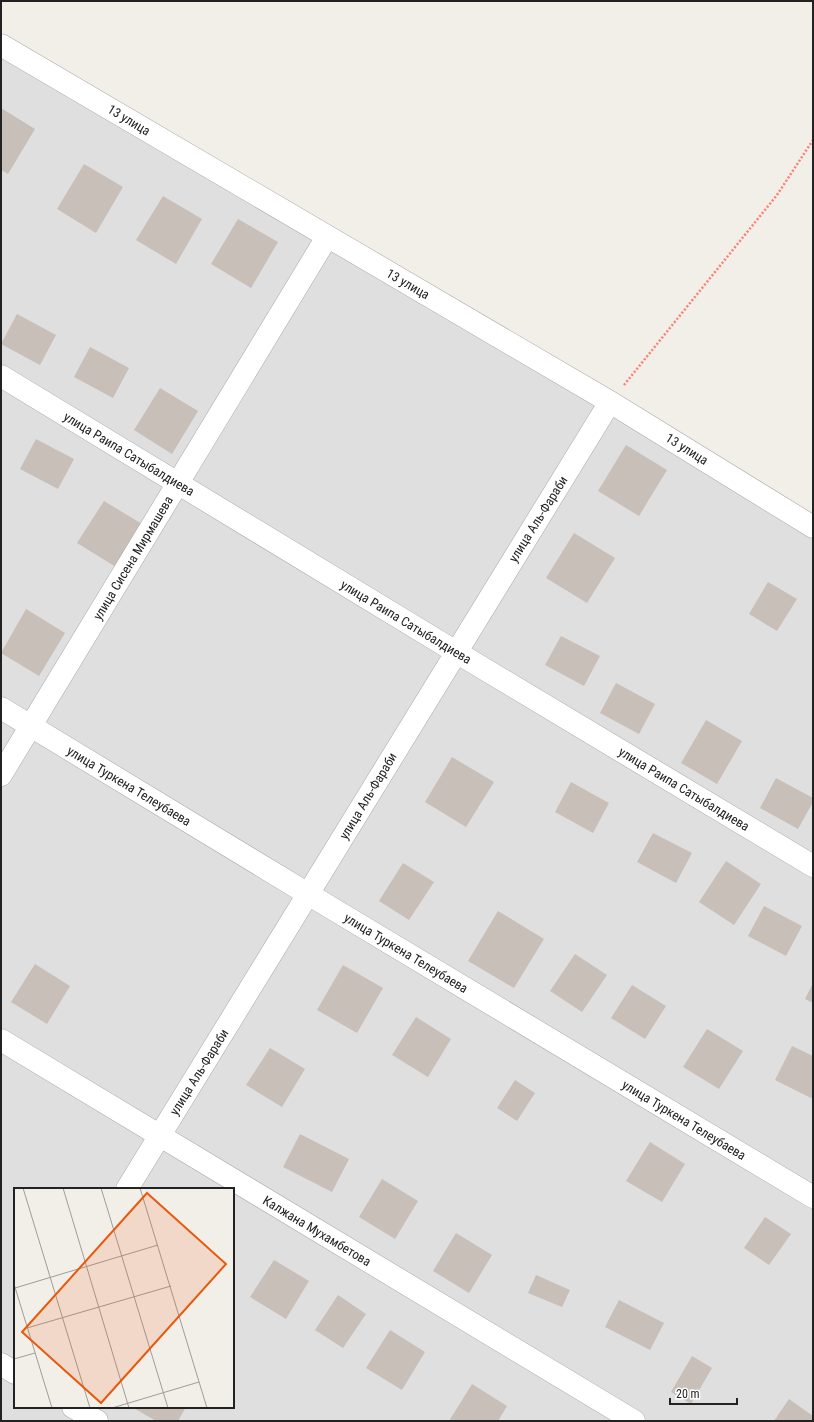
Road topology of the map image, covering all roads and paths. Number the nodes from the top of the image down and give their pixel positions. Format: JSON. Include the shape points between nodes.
{"nodes":[{"id":1,"x":1,"y":45,"type":"edge"},
{"id":2,"x":813,"y":140,"type":"edge"},
{"id":3,"x":328,"y":237,"type":"junction"},
{"id":4,"x":1,"y":376,"type":"edge"},
{"id":5,"x":610,"y":402,"type":"junction"},
{"id":6,"x":178,"y":483,"type":"junction"},
{"id":7,"x":813,"y":527,"type":"edge"},
{"id":8,"x":456,"y":652,"type":"junction"},
{"id":9,"x":1,"y":708,"type":"edge"},
{"id":10,"x":31,"y":726,"type":"junction"},
{"id":11,"x":1,"y":775,"type":"edge"},
{"id":12,"x":813,"y":866,"type":"edge"},
{"id":13,"x":308,"y":894,"type":"junction"},
{"id":14,"x":1,"y":1040,"type":"edge"},
{"id":15,"x":159,"y":1136,"type":"junction"},
{"id":16,"x":128,"y":1188,"type":"edge"},
{"id":17,"x":813,"y":1197,"type":"edge"},
{"id":18,"x":1,"y":1364,"type":"edge"},
{"id":19,"x":14,"y":1371,"type":"edge"},
{"id":20,"x":75,"y":1408,"type":"edge"},
{"id":21,"x":97,"y":1421,"type":"edge"},
{"id":22,"x":634,"y":1421,"type":"edge"}],
"edges":[{"from":1,"to":3,"type":"street","name":"13 улица"},
{"from":2,"to":5,"type":"path","via":[[777,194]]},
{"from":3,"to":5,"type":"street","name":"13 улица"},
{"from":3,"to":6,"type":"street","name":"улица Сисена Мирмашева"},
{"from":4,"to":6,"type":"street","name":"улица Раипа Сатыбалдиева"},
{"from":5,"to":7,"type":"street","name":"13 улица"},
{"from":5,"to":8,"type":"street","name":"улица Аль-Фараби"},
{"from":6,"to":8,"type":"street","name":"улица Раипа Сатыбалдиева"},
{"from":6,"to":10,"type":"street","name":"улица Сисена Мирмашева"},
{"from":8,"to":12,"type":"street","name":"улица Раипа Сатыбалдиева"},
{"from":8,"to":13,"type":"street","name":"улица Аль-Фараби"},
{"from":9,"to":10,"type":"street","name":"улица Туркена Телеубаева"},
{"from":10,"to":11,"type":"street","name":"улица Сисена Мирмашева"},
{"from":10,"to":13,"type":"street","name":"улица Туркена Телеубаева"},
{"from":13,"to":15,"type":"street","name":"улица Аль-Фараби"},
{"from":13,"to":17,"type":"street","name":"улица Туркена Телеубаева"},
{"from":14,"to":15,"type":"street","name":"Калжана Мухамбетова"},
{"from":15,"to":16,"type":"street","name":"улица Аль-Фараби"},
{"from":15,"to":22,"type":"street","name":"Калжана Мухамбетова"},
{"from":18,"to":19,"type":"street"},
{"from":20,"to":21,"type":"street"}]}
